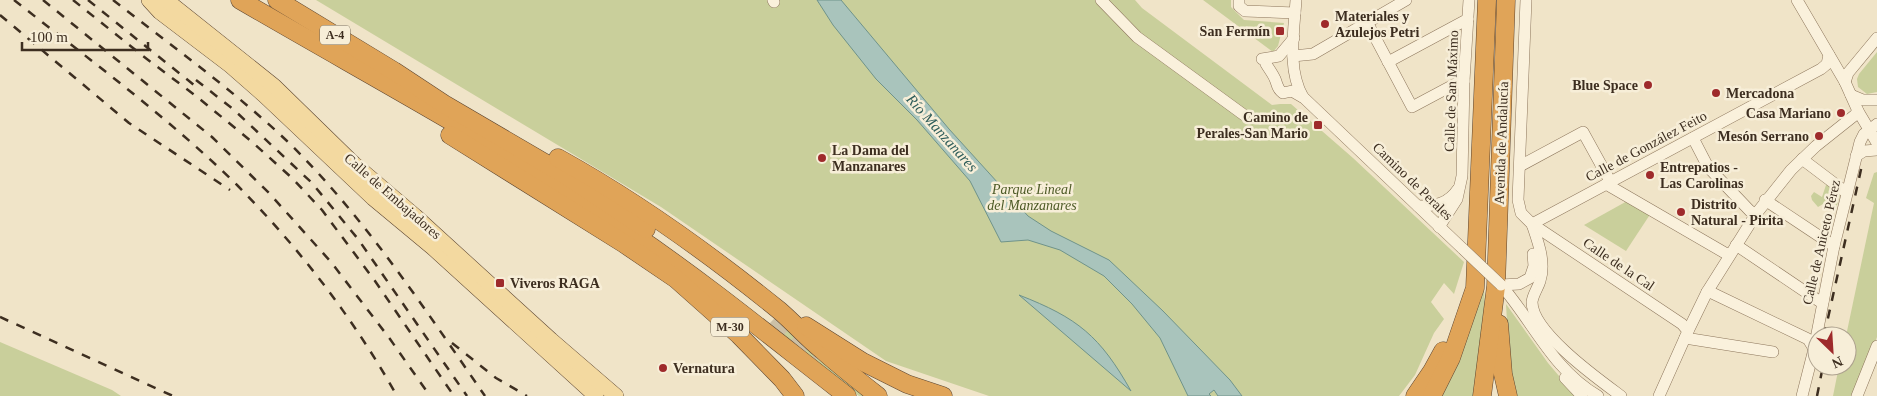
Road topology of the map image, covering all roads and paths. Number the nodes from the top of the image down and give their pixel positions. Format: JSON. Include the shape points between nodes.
{"nodes":[{"id":1,"x":149,"y":0,"type":"edge"},
{"id":2,"x":166,"y":0,"type":"edge"},
{"id":3,"x":240,"y":0,"type":"edge"},
{"id":4,"x":276,"y":0,"type":"edge"},
{"id":5,"x":1101,"y":0,"type":"edge"},
{"id":6,"x":1239,"y":0,"type":"edge"},
{"id":7,"x":1296,"y":0,"type":"edge"},
{"id":8,"x":1406,"y":0,"type":"edge"},
{"id":9,"x":1469,"y":0,"type":"edge"},
{"id":10,"x":1477,"y":0,"type":"edge"},
{"id":11,"x":1487,"y":0,"type":"edge"},
{"id":12,"x":1506,"y":0,"type":"edge"},
{"id":13,"x":1526,"y":0,"type":"edge"},
{"id":14,"x":1797,"y":0,"type":"edge"},
{"id":15,"x":1295,"y":13,"type":"junction"},
{"id":16,"x":1468,"y":19,"type":"junction"},
{"id":17,"x":1367,"y":22,"type":"junction"},
{"id":18,"x":295,"y":32,"type":"junction"},
{"id":19,"x":1294,"y":38,"type":"junction"},
{"id":20,"x":1877,"y":38,"type":"edge"},
{"id":21,"x":1877,"y":43,"type":"edge"},
{"id":22,"x":1865,"y":53,"type":"junction"},
{"id":23,"x":1293,"y":58,"type":"junction"},
{"id":24,"x":1262,"y":59,"type":"dead end"},
{"id":25,"x":1388,"y":62,"type":"junction"},
{"id":26,"x":1831,"y":62,"type":"junction"},
{"id":27,"x":1852,"y":68,"type":"junction"},
{"id":28,"x":1281,"y":75,"type":"junction"},
{"id":29,"x":1484,"y":78,"type":"junction"},
{"id":30,"x":1464,"y":81,"type":"junction"},
{"id":31,"x":1845,"y":82,"type":"junction"},
{"id":32,"x":1295,"y":85,"type":"junction"},
{"id":33,"x":1851,"y":95,"type":"junction"},
{"id":34,"x":1877,"y":100,"type":"edge"},
{"id":35,"x":1858,"y":111,"type":"junction"},
{"id":36,"x":1244,"y":115,"type":"dead end"},
{"id":37,"x":1873,"y":126,"type":"edge"},
{"id":38,"x":1693,"y":138,"type":"junction"},
{"id":39,"x":1877,"y":143,"type":"edge"},
{"id":40,"x":1877,"y":150,"type":"edge"},
{"id":41,"x":1856,"y":156,"type":"junction"},
{"id":42,"x":1802,"y":159,"type":"junction"},
{"id":43,"x":1520,"y":166,"type":"junction"},
{"id":44,"x":1461,"y":183,"type":"junction"},
{"id":45,"x":1608,"y":183,"type":"junction"},
{"id":46,"x":1847,"y":193,"type":"junction"},
{"id":47,"x":1766,"y":200,"type":"junction"},
{"id":48,"x":1418,"y":206,"type":"junction"},
{"id":49,"x":1756,"y":214,"type":"junction"},
{"id":50,"x":1532,"y":224,"type":"junction"},
{"id":51,"x":1439,"y":227,"type":"junction"},
{"id":52,"x":623,"y":242,"type":"junction"},
{"id":53,"x":1834,"y":246,"type":"junction"},
{"id":54,"x":1470,"y":248,"type":"junction"},
{"id":55,"x":1733,"y":250,"type":"junction"},
{"id":56,"x":1498,"y":285,"type":"junction"},
{"id":57,"x":1707,"y":292,"type":"junction"},
{"id":58,"x":1823,"y":301,"type":"junction"},
{"id":59,"x":776,"y":317,"type":"junction"},
{"id":60,"x":519,"y":326,"type":"junction"},
{"id":61,"x":1818,"y":326,"type":"edge"},
{"id":62,"x":1686,"y":334,"type":"junction"},
{"id":63,"x":1807,"y":339,"type":"edge"},
{"id":64,"x":551,"y":340,"type":"junction"},
{"id":65,"x":1877,"y":346,"type":"edge"},
{"id":66,"x":1546,"y":347,"type":"junction"},
{"id":67,"x":1773,"y":352,"type":"dead end"},
{"id":68,"x":804,"y":362,"type":"junction"},
{"id":69,"x":1807,"y":376,"type":"edge"},
{"id":70,"x":1803,"y":394,"type":"edge"},
{"id":71,"x":596,"y":396,"type":"edge"},
{"id":72,"x":616,"y":396,"type":"edge"},
{"id":73,"x":780,"y":396,"type":"edge"},
{"id":74,"x":795,"y":396,"type":"edge"},
{"id":75,"x":837,"y":396,"type":"edge"},
{"id":76,"x":846,"y":396,"type":"edge"},
{"id":77,"x":878,"y":396,"type":"edge"},
{"id":78,"x":943,"y":396,"type":"edge"},
{"id":79,"x":1415,"y":396,"type":"edge"},
{"id":80,"x":1432,"y":396,"type":"edge"},
{"id":81,"x":1482,"y":396,"type":"edge"},
{"id":82,"x":1508,"y":396,"type":"edge"},
{"id":83,"x":1582,"y":396,"type":"edge"},
{"id":84,"x":1598,"y":396,"type":"edge"},
{"id":85,"x":1619,"y":396,"type":"edge"},
{"id":86,"x":1659,"y":396,"type":"edge"},
{"id":87,"x":1857,"y":396,"type":"edge"}],
"edges":[{"from":1,"to":60,"type":"main road","name":"Calle de Embajadores","via":[[264,95],[372,198]]},
{"from":2,"to":64,"type":"main road","name":"Calle de Embajadores","via":[[274,86],[354,164]]},
{"from":3,"to":18,"type":"highway"},
{"from":4,"to":59,"type":"highway","number":"A-4","via":[[394,71],[441,93],[582,171],[697,248]]},
{"from":5,"to":36,"type":"street","via":[[1136,37]]},
{"from":6,"to":15,"type":"street","via":[[1239,6],[1245,11]]},
{"from":7,"to":15,"type":"street"},
{"from":8,"to":17,"type":"street"},
{"from":9,"to":16,"type":"street","name":"Calle de San Máximo"},
{"from":10,"to":29,"type":"highway","via":[[1479,61]]},
{"from":11,"to":29,"type":"highway","name":"Avenida de Andalucía"},
{"from":12,"to":56,"type":"highway","name":"Avenida de Andalucía"},
{"from":13,"to":43,"type":"street"},
{"from":14,"to":26,"type":"street"},
{"from":15,"to":19,"type":"street"},
{"from":16,"to":25,"type":"street"},
{"from":16,"to":30,"type":"street","name":"Calle de San Máximo"},
{"from":17,"to":23,"type":"street","via":[[1312,54]]},
{"from":17,"to":25,"type":"street"},
{"from":18,"to":52,"type":"highway","via":[[407,108]]},
{"from":18,"to":68,"type":"highway","via":[[418,101],[632,234]]},
{"from":19,"to":23,"type":"street"},
{"from":19,"to":24,"type":"street","via":[[1279,56]]},
{"from":20,"to":22,"type":"street"},
{"from":21,"to":22,"type":"street"},
{"from":22,"to":27,"type":"street"},
{"from":23,"to":28,"type":"street"},
{"from":23,"to":32,"type":"street"},
{"from":25,"to":30,"type":"street","via":[[1412,107]]},
{"from":26,"to":27,"type":"street"},
{"from":26,"to":31,"type":"street"},
{"from":26,"to":38,"type":"street","name":"Calle de González Feito"},
{"from":27,"to":31,"type":"street"},
{"from":28,"to":32,"type":"street","name":"Camino de Perales","via":[[1289,73]]},
{"from":28,"to":32,"type":"street","name":"Camino de Perales","via":[[1276,85],[1282,93]]},
{"from":29,"to":54,"type":"highway","name":"Avenida de Andalucía"},
{"from":30,"to":44,"type":"street","name":"Calle de San Máximo"},
{"from":31,"to":33,"type":"street"},
{"from":32,"to":48,"type":"street","name":"Camino de Perales","via":[[1304,98]]},
{"from":33,"to":34,"type":"street","via":[[1863,100]]},
{"from":33,"to":35,"type":"street"},
{"from":35,"to":37,"type":"street"},
{"from":35,"to":42,"type":"street"},
{"from":37,"to":39,"type":"street"},
{"from":37,"to":41,"type":"street","name":"Calle de Aniceto Pérez","via":[[1861,138]]},
{"from":38,"to":45,"type":"street","name":"Calle de González Feito"},
{"from":38,"to":49,"type":"street","via":[[1708,167]]},
{"from":40,"to":41,"type":"street","via":[[1864,151]]},
{"from":41,"to":46,"type":"street","name":"Calle de Aniceto Pérez"},
{"from":42,"to":46,"type":"street"},
{"from":42,"to":47,"type":"street"},
{"from":43,"to":45,"type":"street","via":[[1583,132]]},
{"from":43,"to":50,"type":"street","via":[[1518,200],[1521,213]]},
{"from":44,"to":48,"type":"street","via":[[1451,198],[1440,205]]},
{"from":44,"to":51,"type":"street","name":"Calle de San Máximo","via":[[1454,207]]},
{"from":45,"to":50,"type":"street","name":"Calle de González Feito"},
{"from":45,"to":55,"type":"street","via":[[1725,254]]},
{"from":46,"to":53,"type":"street","name":"Calle de Aniceto Pérez"},
{"from":47,"to":49,"type":"street"},
{"from":47,"to":53,"type":"street"},
{"from":48,"to":51,"type":"street","name":"Camino de Perales"},
{"from":49,"to":55,"type":"street"},
{"from":50,"to":56,"type":"street","via":[[1534,266],[1530,278],[1519,284]]},
{"from":50,"to":62,"type":"street","name":"Calle de la Cal","via":[[1682,324]]},
{"from":50,"to":85,"type":"street","name":"Camino de Perales","via":[[1540,248],[1542,270],[1532,304],[1540,321],[1573,358]]},
{"from":51,"to":54,"type":"street","name":"Camino de Perales"},
{"from":52,"to":73,"type":"highway","via":[[724,333]]},
{"from":52,"to":74,"type":"highway","number":"M-30","via":[[676,279],[739,335]]},
{"from":53,"to":58,"type":"street","name":"Calle de Aniceto Pérez"},
{"from":54,"to":56,"type":"street","name":"Camino de Perales","bridge":true},
{"from":54,"to":79,"type":"highway","via":[[1467,290],[1446,346]]},
{"from":54,"to":80,"type":"highway","via":[[1475,288],[1451,358]]},
{"from":55,"to":57,"type":"street"},
{"from":55,"to":58,"type":"street"},
{"from":56,"to":66,"type":"street","name":"Camino de Perales","via":[[1517,303]]},
{"from":56,"to":81,"type":"highway"},
{"from":56,"to":82,"type":"highway","via":[[1503,374]]},
{"from":57,"to":62,"type":"street"},
{"from":57,"to":63,"type":"street"},
{"from":58,"to":61,"type":"street","name":"Calle de Aniceto Pérez"},
{"from":59,"to":77,"type":"highway"},
{"from":59,"to":78,"type":"highway","via":[[824,336],[863,362],[907,384]]},
{"from":60,"to":64,"type":"main road","via":[[531,329],[547,343]]},
{"from":60,"to":71,"type":"main road","name":"Calle de Embajadores"},
{"from":62,"to":67,"type":"street"},
{"from":62,"to":86,"type":"street"},
{"from":64,"to":72,"type":"main road","name":"Calle de Embajadores"},
{"from":65,"to":87,"type":"street"},
{"from":66,"to":83,"type":"street","name":"Camino de Perales","via":[[1551,361]]},
{"from":66,"to":84,"type":"street","name":"Camino de Perales","via":[[1567,373]]},
{"from":66,"to":85,"type":"street","name":"Camino de Perales","via":[[1591,382]]},
{"from":68,"to":75,"type":"highway","via":[[808,374]]},
{"from":68,"to":76,"type":"highway"},
{"from":69,"to":70,"type":"street","name":"Calle de Aniceto Pérez"}]}
